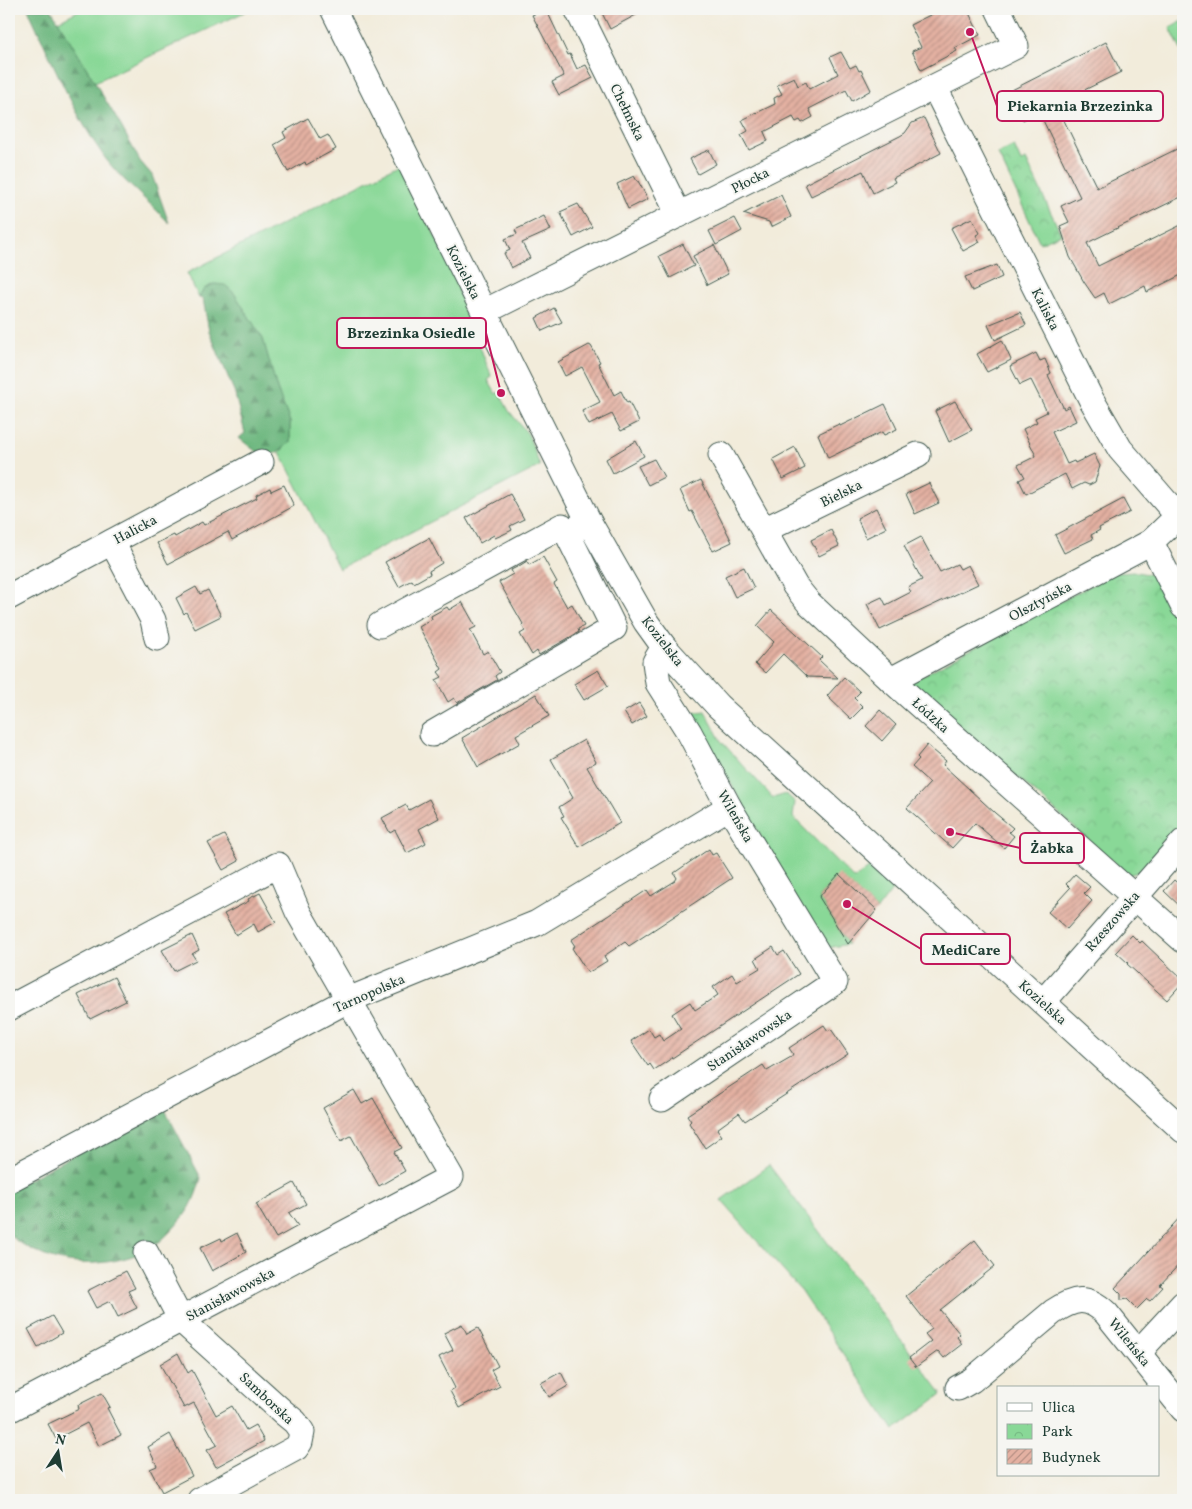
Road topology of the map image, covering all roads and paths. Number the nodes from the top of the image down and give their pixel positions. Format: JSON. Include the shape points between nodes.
{"nodes":[{"id":1,"x":333,"y":9,"type":"edge"},
{"id":2,"x":577,"y":9,"type":"edge"},
{"id":3,"x":998,"y":9,"type":"edge"},
{"id":4,"x":935,"y":88,"type":"junction"},
{"id":5,"x":679,"y":215,"type":"junction"},
{"id":6,"x":484,"y":312,"type":"junction"},
{"id":7,"x":720,"y":455,"type":"dead end"},
{"id":8,"x":918,"y":455,"type":"dead end"},
{"id":9,"x":262,"y":462,"type":"dead end"},
{"id":10,"x":1181,"y":515,"type":"edge"},
{"id":11,"x":589,"y":522,"type":"junction"},
{"id":12,"x":764,"y":530,"type":"junction"},
{"id":13,"x":567,"y":534,"type":"junction"},
{"id":14,"x":112,"y":542,"type":"junction"},
{"id":15,"x":1152,"y":542,"type":"junction"},
{"id":16,"x":1111,"y":564,"type":"junction"},
{"id":17,"x":1170,"y":581,"type":"junction"},
{"id":18,"x":9,"y":597,"type":"edge"},
{"id":19,"x":1183,"y":606,"type":"edge"},
{"id":20,"x":380,"y":625,"type":"dead end"},
{"id":21,"x":156,"y":638,"type":"dead end"},
{"id":22,"x":664,"y":647,"type":"junction"},
{"id":23,"x":891,"y":680,"type":"junction"},
{"id":24,"x":432,"y":734,"type":"dead end"},
{"id":25,"x":730,"y":807,"type":"junction"},
{"id":26,"x":1183,"y":842,"type":"edge"},
{"id":27,"x":1134,"y":896,"type":"junction"},
{"id":28,"x":1183,"y":940,"type":"edge"},
{"id":29,"x":835,"y":982,"type":"joint"},
{"id":30,"x":348,"y":1000,"type":"junction"},
{"id":31,"x":1042,"y":1002,"type":"junction"},
{"id":32,"x":9,"y":1008,"type":"edge"},
{"id":33,"x":662,"y":1099,"type":"dead end"},
{"id":34,"x":1183,"y":1130,"type":"edge"},
{"id":35,"x":9,"y":1180,"type":"edge"},
{"id":36,"x":146,"y":1253,"type":"dead end"},
{"id":37,"x":1183,"y":1304,"type":"edge"},
{"id":38,"x":181,"y":1320,"type":"junction"},
{"id":39,"x":1140,"y":1354,"type":"junction"},
{"id":40,"x":958,"y":1388,"type":"dead end"},
{"id":41,"x":9,"y":1410,"type":"edge"},
{"id":42,"x":1183,"y":1410,"type":"edge"},
{"id":43,"x":200,"y":1500,"type":"edge"}],
"edges":[{"from":1,"to":6,"type":"street","name":"Kozielska"},
{"from":2,"to":5,"type":"street","name":"Chełmska"},
{"from":3,"to":4,"type":"street","name":"Płocka","via":[[1016,46]]},
{"from":4,"to":5,"type":"street","name":"Płocka"},
{"from":4,"to":10,"type":"street","name":"Kaliska","via":[[1091,399],[1120,449]]},
{"from":5,"to":6,"type":"street","name":"Płocka"},
{"from":6,"to":11,"type":"street","name":"Kozielska"},
{"from":7,"to":12,"type":"street","name":"Łódzka"},
{"from":8,"to":12,"type":"street","name":"Bielska"},
{"from":9,"to":14,"type":"street","name":"Halicka"},
{"from":10,"to":15,"type":"street","name":"Olsztyńska"},
{"from":11,"to":13,"type":"street"},
{"from":11,"to":22,"type":"street","name":"Kozielska","via":[[646,622]]},
{"from":12,"to":23,"type":"street","name":"Łódzka","via":[[809,603]]},
{"from":13,"to":20,"type":"street","via":[[562,526]]},
{"from":13,"to":24,"type":"street","via":[[614,628]]},
{"from":14,"to":18,"type":"street","name":"Halicka"},
{"from":14,"to":21,"type":"street","via":[[153,620]]},
{"from":15,"to":16,"type":"street","name":"Olsztyńska"},
{"from":15,"to":17,"type":"street"},
{"from":16,"to":17,"type":"street","via":[[1130,563],[1154,568]]},
{"from":16,"to":23,"type":"street","name":"Olsztyńska"},
{"from":17,"to":19,"type":"street"},
{"from":22,"to":25,"type":"street","name":"Wileńska","via":[[655,662],[658,683]]},
{"from":22,"to":31,"type":"street","name":"Kozielska","via":[[718,706],[909,867]]},
{"from":23,"to":27,"type":"street","name":"Łódzka"},
{"from":25,"to":29,"type":"street","name":"Wileńska"},
{"from":25,"to":30,"type":"street","name":"Tarnopolska","via":[[537,923]]},
{"from":26,"to":27,"type":"street","name":"Rzeszowska"},
{"from":27,"to":28,"type":"street","name":"Łódzka"},
{"from":27,"to":31,"type":"street","name":"Rzeszowska"},
{"from":29,"to":33,"type":"street","name":"Stanisławowska"},
{"from":30,"to":32,"type":"street","via":[[298,912],[278,865]]},
{"from":30,"to":35,"type":"street","name":"Tarnopolska"},
{"from":30,"to":38,"type":"street","name":"Stanisławowska","via":[[451,1177]]},
{"from":31,"to":34,"type":"street","name":"Kozielska"},
{"from":36,"to":38,"type":"street"},
{"from":37,"to":39,"type":"street"},
{"from":38,"to":41,"type":"street","name":"Stanisławowska"},
{"from":38,"to":43,"type":"street","name":"Samborska","via":[[290,1417],[302,1432],[296,1448]]},
{"from":39,"to":40,"type":"street","name":"Wileńska","via":[[1106,1313],[1092,1302],[1076,1300],[1058,1308]]},
{"from":39,"to":42,"type":"street","name":"Wileńska"}]}
